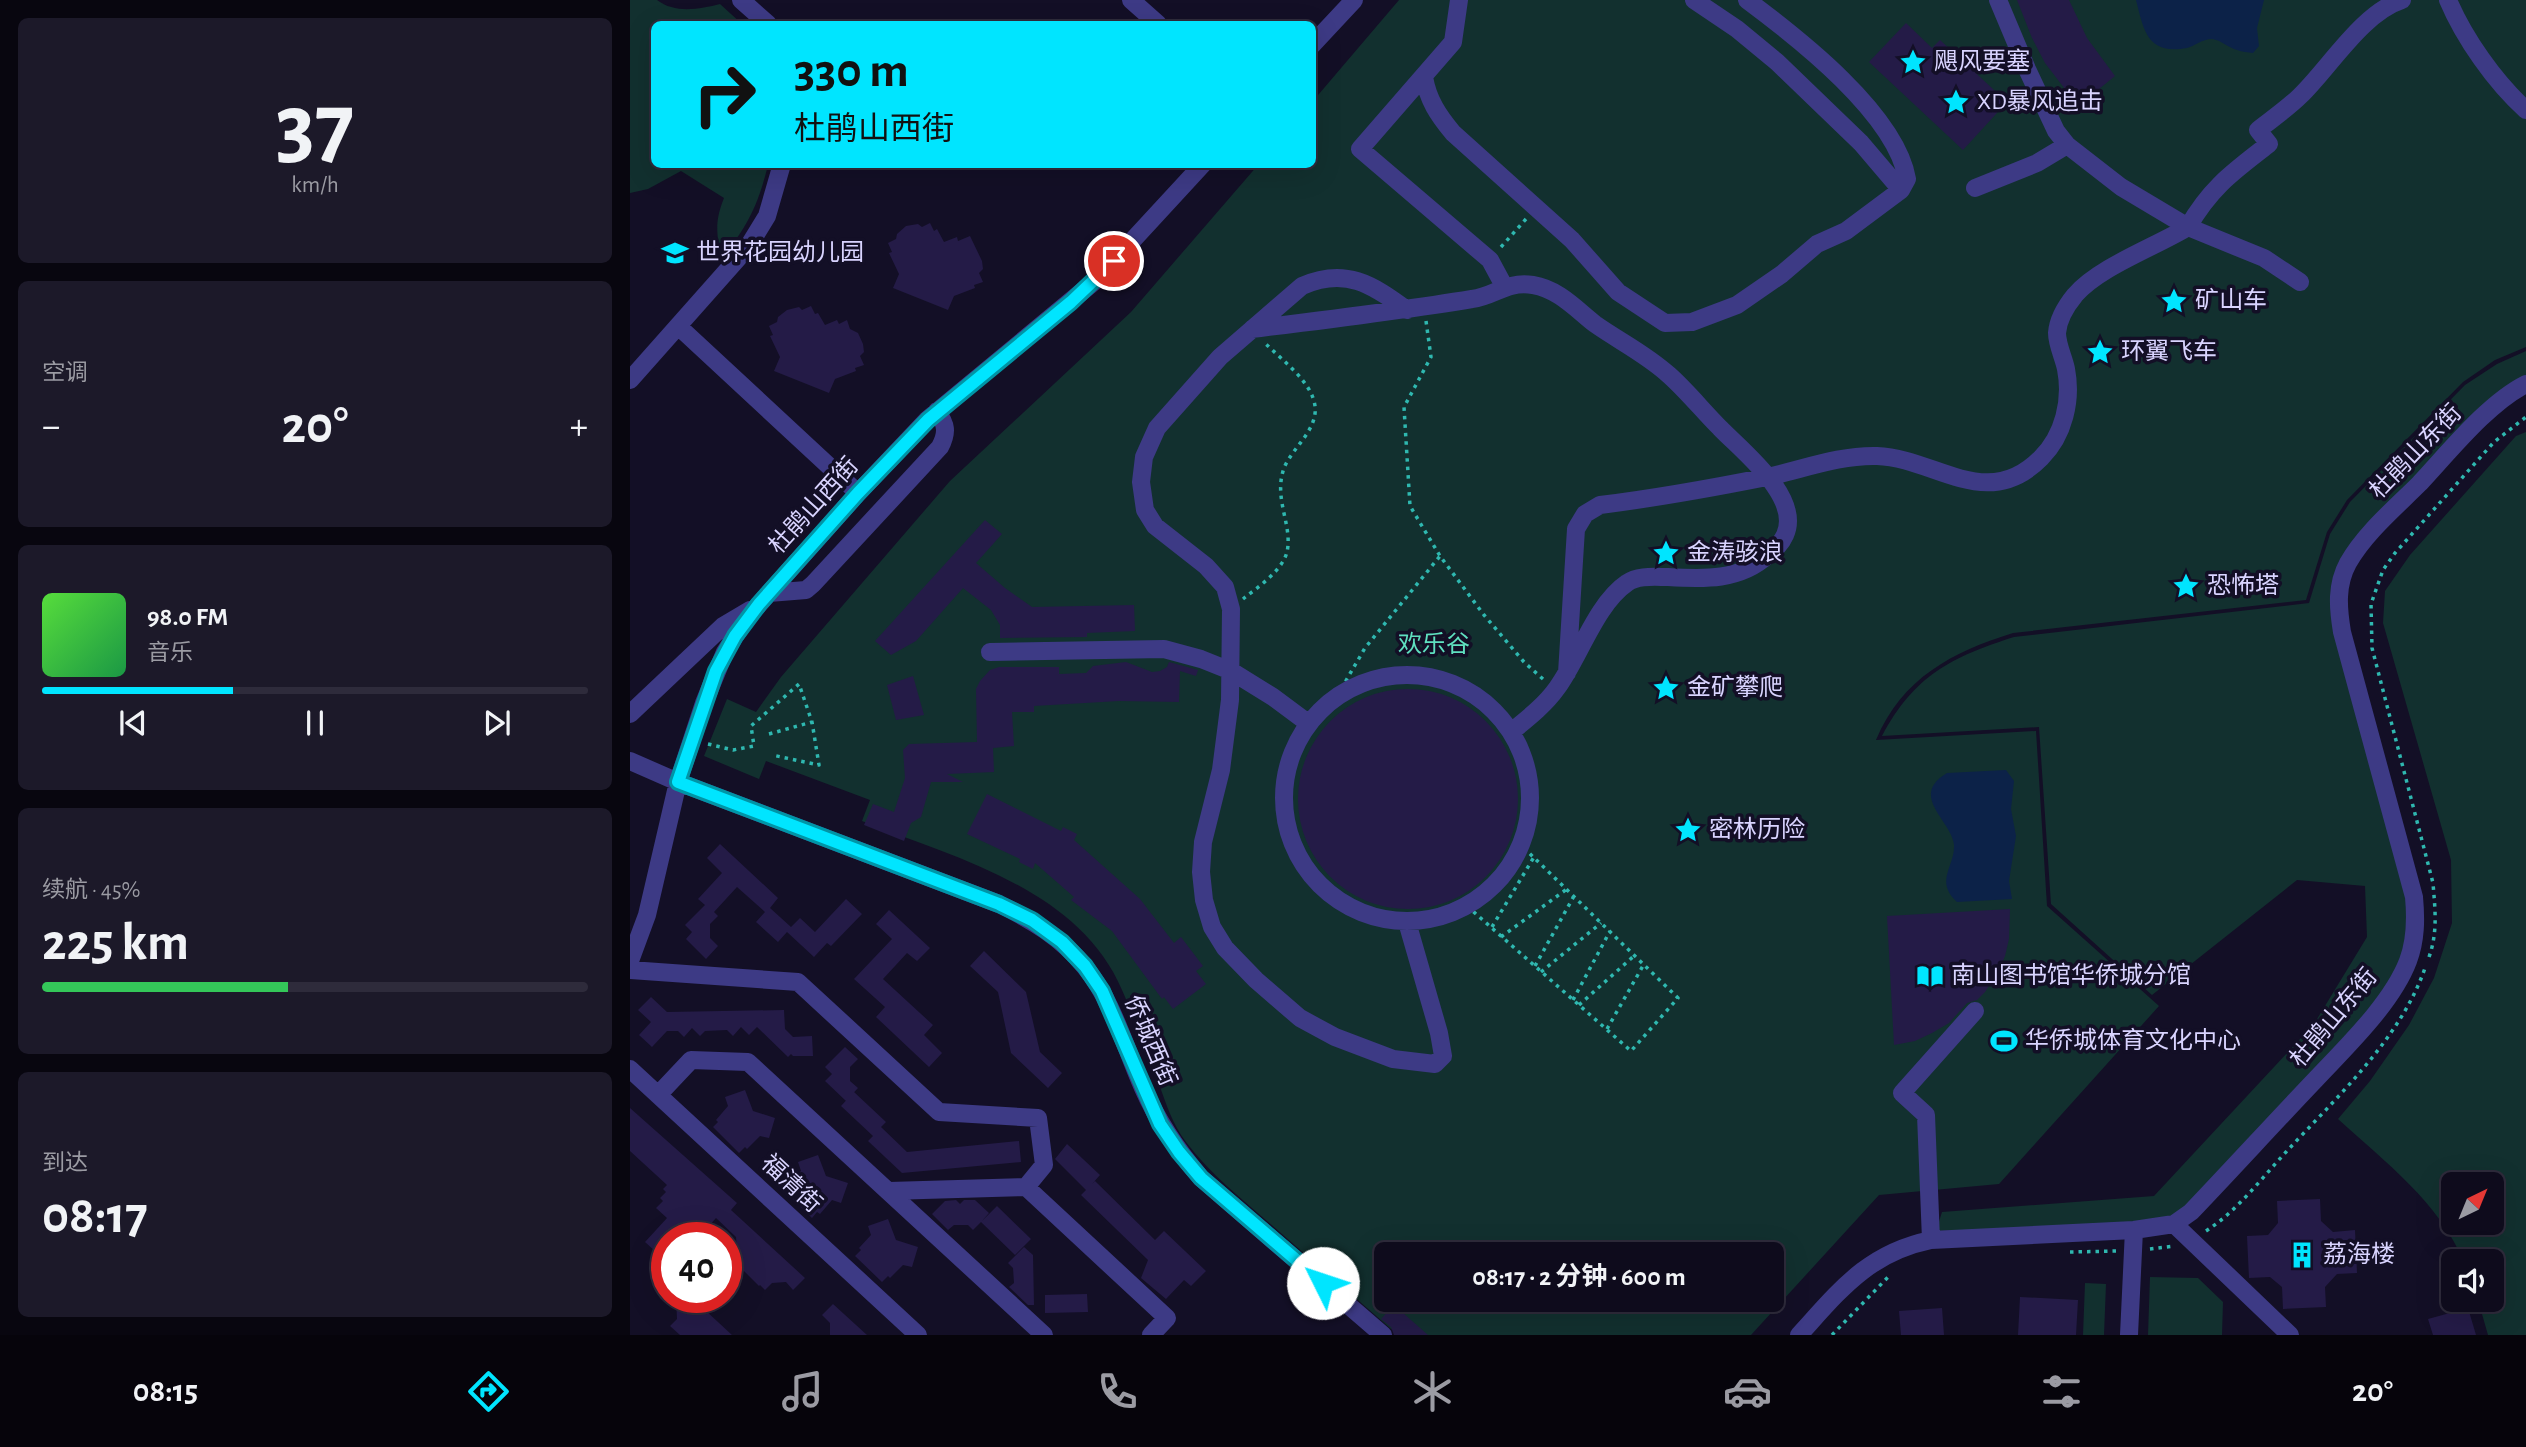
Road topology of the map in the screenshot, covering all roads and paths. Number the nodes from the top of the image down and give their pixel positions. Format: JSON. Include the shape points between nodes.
{"nodes":[{"id":1,"x":741,"y":0,"type":"edge"},
{"id":2,"x":1131,"y":0,"type":"edge"},
{"id":3,"x":1354,"y":0,"type":"edge"},
{"id":4,"x":1459,"y":0,"type":"edge"},
{"id":5,"x":1694,"y":0,"type":"edge"},
{"id":6,"x":1747,"y":0,"type":"edge"},
{"id":7,"x":1998,"y":0,"type":"edge"},
{"id":8,"x":2402,"y":0,"type":"edge"},
{"id":9,"x":2448,"y":0,"type":"edge"},
{"id":10,"x":1715,"y":6,"type":"edge"},
{"id":11,"x":765,"y":21,"type":"edge"},
{"id":12,"x":1155,"y":21,"type":"edge"},
{"id":13,"x":1316,"y":41,"type":"edge"},
{"id":14,"x":1424,"y":77,"type":"junction"},
{"id":15,"x":2526,"y":110,"type":"edge"},
{"id":16,"x":2067,"y":145,"type":"junction"},
{"id":17,"x":781,"y":168,"type":"edge"},
{"id":18,"x":1199,"y":168,"type":"edge"},
{"id":19,"x":1975,"y":188,"type":"dead end"},
{"id":20,"x":1901,"y":190,"type":"junction"},
{"id":21,"x":1535,"y":208,"type":"junction"},
{"id":22,"x":2188,"y":227,"type":"junction"},
{"id":23,"x":1490,"y":260,"type":"junction"},
{"id":24,"x":2300,"y":282,"type":"dead end"},
{"id":25,"x":1504,"y":286,"type":"junction"},
{"id":26,"x":1416,"y":309,"type":"junction"},
{"id":27,"x":678,"y":326,"type":"junction"},
{"id":28,"x":1252,"y":329,"type":"junction"},
{"id":29,"x":632,"y":373,"type":"edge"},
{"id":30,"x":2526,"y":384,"type":"edge"},
{"id":31,"x":937,"y":411,"type":"junction"},
{"id":32,"x":2526,"y":417,"type":"edge"},
{"id":33,"x":1769,"y":477,"type":"junction"},
{"id":34,"x":858,"y":493,"type":"junction"},
{"id":35,"x":1440,"y":556,"type":"junction"},
{"id":36,"x":764,"y":598,"type":"junction"},
{"id":37,"x":1231,"y":609,"type":"junction"},
{"id":38,"x":990,"y":652,"type":"dead end"},
{"id":39,"x":1231,"y":671,"type":"junction"},
{"id":40,"x":1567,"y":673,"type":"junction"},
{"id":41,"x":1556,"y":690,"type":"junction"},
{"id":42,"x":1336,"y":696,"type":"junction"},
{"id":43,"x":630,"y":714,"type":"edge"},
{"id":44,"x":813,"y":722,"type":"junction"},
{"id":45,"x":1308,"y":723,"type":"junction"},
{"id":46,"x":1511,"y":732,"type":"junction"},
{"id":47,"x":769,"y":734,"type":"dead end"},
{"id":48,"x":708,"y":744,"type":"dead end"},
{"id":49,"x":772,"y":755,"type":"dead end"},
{"id":50,"x":630,"y":761,"type":"edge"},
{"id":51,"x":678,"y":782,"type":"junction"},
{"id":52,"x":1528,"y":851,"type":"junction"},
{"id":53,"x":1567,"y":889,"type":"junction"},
{"id":54,"x":1574,"y":896,"type":"junction"},
{"id":55,"x":1467,"y":906,"type":"junction"},
{"id":56,"x":1407,"y":922,"type":"junction"},
{"id":57,"x":1601,"y":923,"type":"junction"},
{"id":58,"x":1492,"y":928,"type":"junction"},
{"id":59,"x":1610,"y":931,"type":"junction"},
{"id":60,"x":1501,"y":937,"type":"junction"},
{"id":61,"x":1635,"y":955,"type":"junction"},
{"id":62,"x":630,"y":961,"type":"edge"},
{"id":63,"x":1644,"y":964,"type":"junction"},
{"id":64,"x":1535,"y":966,"type":"junction"},
{"id":65,"x":630,"y":970,"type":"edge"},
{"id":66,"x":1541,"y":972,"type":"junction"},
{"id":67,"x":1573,"y":1000,"type":"junction"},
{"id":68,"x":1579,"y":1005,"type":"junction"},
{"id":69,"x":1975,"y":1011,"type":"dead end"},
{"id":70,"x":1607,"y":1030,"type":"junction"},
{"id":71,"x":630,"y":1069,"type":"edge"},
{"id":72,"x":658,"y":1095,"type":"junction"},
{"id":73,"x":1026,"y":1187,"type":"junction"},
{"id":74,"x":889,"y":1191,"type":"junction"},
{"id":75,"x":2174,"y":1224,"type":"junction"},
{"id":76,"x":2134,"y":1230,"type":"junction"},
{"id":77,"x":1931,"y":1240,"type":"junction"},
{"id":78,"x":2190,"y":1240,"type":"junction"},
{"id":79,"x":2133,"y":1251,"type":"junction"},
{"id":80,"x":2063,"y":1252,"type":"dead end"},
{"id":81,"x":1892,"y":1273,"type":"dead end"},
{"id":82,"x":918,"y":1335,"type":"edge"},
{"id":83,"x":1044,"y":1335,"type":"edge"},
{"id":84,"x":1151,"y":1335,"type":"edge"},
{"id":85,"x":1383,"y":1335,"type":"edge"},
{"id":86,"x":1799,"y":1335,"type":"edge"},
{"id":87,"x":1832,"y":1335,"type":"edge"},
{"id":88,"x":2129,"y":1335,"type":"edge"},
{"id":89,"x":2290,"y":1335,"type":"edge"}],
"edges":[{"from":1,"to":11,"type":"street"},
{"from":2,"to":12,"type":"street"},
{"from":3,"to":13,"type":"street"},
{"from":4,"to":14,"type":"street","via":[[1453,43]]},
{"from":5,"to":10,"type":"street"},
{"from":6,"to":20,"type":"street","via":[[1846,83],[1870,110],[1905,168],[1907,179]]},
{"from":7,"to":16,"type":"street","via":[[2056,131]]},
{"from":8,"to":22,"type":"street","via":[[2366,24],[2299,97],[2258,130],[2269,144],[2223,181]]},
{"from":9,"to":15,"type":"street","via":[[2481,57]]},
{"from":10,"to":20,"type":"street","via":[[1861,143]]},
{"from":14,"to":21,"type":"street","via":[[1427,95],[1453,133]]},
{"from":14,"to":23,"type":"street","via":[[1360,149]]},
{"from":16,"to":19,"type":"street","via":[[2037,163]]},
{"from":16,"to":22,"type":"street","via":[[2121,187]]},
{"from":17,"to":27,"type":"street","via":[[759,232]]},
{"from":18,"to":31,"type":"street","name":"杜鹃山西街","via":[[1096,280]]},
{"from":20,"to":21,"type":"street","via":[[1846,231],[1817,244],[1737,305],[1692,322],[1665,323],[1618,292],[1572,240]]},
{"from":21,"to":23,"type":"path"},
{"from":22,"to":24,"type":"street","via":[[2264,258]]},
{"from":22,"to":33,"type":"street","via":[[2087,283],[2062,314],[2057,334],[2068,383],[2066,413],[2053,444],[2026,470],[2010,478],[1973,482],[1900,459],[1859,456]]},
{"from":23,"to":25,"type":"street"},
{"from":25,"to":26,"type":"street","via":[[1478,299]]},
{"from":25,"to":33,"type":"street","via":[[1536,286],[1556,295],[1638,351],[1669,375]]},
{"from":26,"to":28,"type":"street"},
{"from":26,"to":28,"type":"street","via":[[1360,281],[1317,279],[1286,298]]},
{"from":26,"to":35,"type":"path","via":[[1431,357],[1404,407],[1410,506]]},
{"from":27,"to":29,"type":"street"},
{"from":27,"to":34,"type":"street"},
{"from":28,"to":37,"type":"path","via":[[1310,389],[1315,407],[1314,420],[1284,467],[1279,493],[1287,554],[1270,576]]},
{"from":28,"to":37,"type":"street","via":[[1157,428],[1144,457],[1141,482],[1145,510],[1155,526],[1206,566],[1225,587]]},
{"from":30,"to":75,"type":"street","name":"杜鹃山东街","via":[[2491,409],[2368,537],[2347,565],[2340,586],[2342,632],[2414,897],[2415,933],[2407,962],[2389,995],[2344,1049],[2191,1212]]},
{"from":31,"to":34,"type":"street","name":"杜鹃山西街"},
{"from":31,"to":36,"type":"street","via":[[946,430],[940,447],[813,584],[806,590]]},
{"from":32,"to":78,"type":"path","via":[[2494,442],[2395,553],[2383,570],[2371,604],[2372,648],[2433,883],[2437,920],[2423,975],[2410,1003],[2358,1074],[2227,1215]]},
{"from":33,"to":40,"type":"street","via":[[1788,519],[1779,545],[1761,562],[1729,576],[1652,576],[1627,583],[1607,604]]},
{"from":33,"to":40,"type":"street","via":[[1600,505],[1585,514],[1576,529]]},
{"from":34,"to":36,"type":"street","name":"杜鹃山西街"},
{"from":35,"to":41,"type":"path","via":[[1524,663]]},
{"from":35,"to":42,"type":"path","via":[[1365,648]]},
{"from":36,"to":43,"type":"street","via":[[723,626]]},
{"from":36,"to":51,"type":"street","name":"杜鹃山西街","via":[[716,671]]},
{"from":37,"to":39,"type":"street"},
{"from":38,"to":39,"type":"street","via":[[1164,649]]},
{"from":39,"to":45,"type":"street"},
{"from":39,"to":56,"type":"street","via":[[1222,760],[1203,842],[1201,872],[1212,927],[1225,948],[1300,1018],[1394,1059],[1435,1064],[1443,1056],[1439,1033]]},
{"from":40,"to":41,"type":"street"},
{"from":41,"to":46,"type":"street"},
{"from":42,"to":45,"type":"street"},
{"from":42,"to":46,"type":"street","via":[[1372,679],[1411,674],[1450,682],[1485,702]]},
{"from":44,"to":47,"type":"path"},
{"from":44,"to":48,"type":"path","via":[[799,684],[751,726],[754,746],[733,750]]},
{"from":44,"to":49,"type":"path","via":[[819,765]]},
{"from":45,"to":56,"type":"street","via":[[1292,753],[1284,786],[1286,820],[1296,853],[1316,881],[1342,903],[1373,917]]},
{"from":46,"to":52,"type":"street","via":[[1526,766],[1531,804]]},
{"from":50,"to":51,"type":"street","name":"侨城西街"},
{"from":51,"to":62,"type":"street","name":"杜鹃山西街","via":[[647,915]]},
{"from":51,"to":85,"type":"street","name":"侨城西街","via":[[999,904],[1062,942],[1102,991],[1144,1091],[1179,1152],[1209,1184]]},
{"from":52,"to":53,"type":"path"},
{"from":52,"to":55,"type":"street"},
{"from":52,"to":58,"type":"path"},
{"from":53,"to":54,"type":"path"},
{"from":53,"to":60,"type":"path"},
{"from":54,"to":57,"type":"path"},
{"from":54,"to":64,"type":"path"},
{"from":55,"to":56,"type":"street","via":[[1438,918]]},
{"from":55,"to":58,"type":"path"},
{"from":57,"to":59,"type":"path"},
{"from":57,"to":66,"type":"path"},
{"from":58,"to":60,"type":"path"},
{"from":59,"to":61,"type":"path"},
{"from":59,"to":67,"type":"path"},
{"from":60,"to":64,"type":"path"},
{"from":61,"to":63,"type":"path"},
{"from":61,"to":68,"type":"path"},
{"from":63,"to":70,"type":"path"},
{"from":63,"to":70,"type":"path","via":[[1678,998],[1631,1051]]},
{"from":64,"to":66,"type":"path"},
{"from":65,"to":73,"type":"street","via":[[798,982],[939,1112],[1038,1118],[1044,1165]]},
{"from":66,"to":67,"type":"path"},
{"from":67,"to":68,"type":"path"},
{"from":68,"to":70,"type":"path"},
{"from":69,"to":77,"type":"street","via":[[1902,1093],[1926,1115]]},
{"from":71,"to":72,"type":"street","name":"福清街"},
{"from":72,"to":74,"type":"street","via":[[691,1060],[748,1062]]},
{"from":72,"to":82,"type":"street","name":"福清街"},
{"from":73,"to":74,"type":"street"},
{"from":73,"to":84,"type":"street","via":[[1167,1318]]},
{"from":74,"to":83,"type":"street"},
{"from":75,"to":76,"type":"street"},
{"from":75,"to":78,"type":"street"},
{"from":76,"to":77,"type":"street"},
{"from":76,"to":79,"type":"street"},
{"from":77,"to":86,"type":"street","via":[[1906,1245],[1858,1273]]},
{"from":78,"to":79,"type":"path"},
{"from":78,"to":89,"type":"street"},
{"from":79,"to":80,"type":"path"},
{"from":79,"to":88,"type":"street"},
{"from":81,"to":87,"type":"path"}]}
